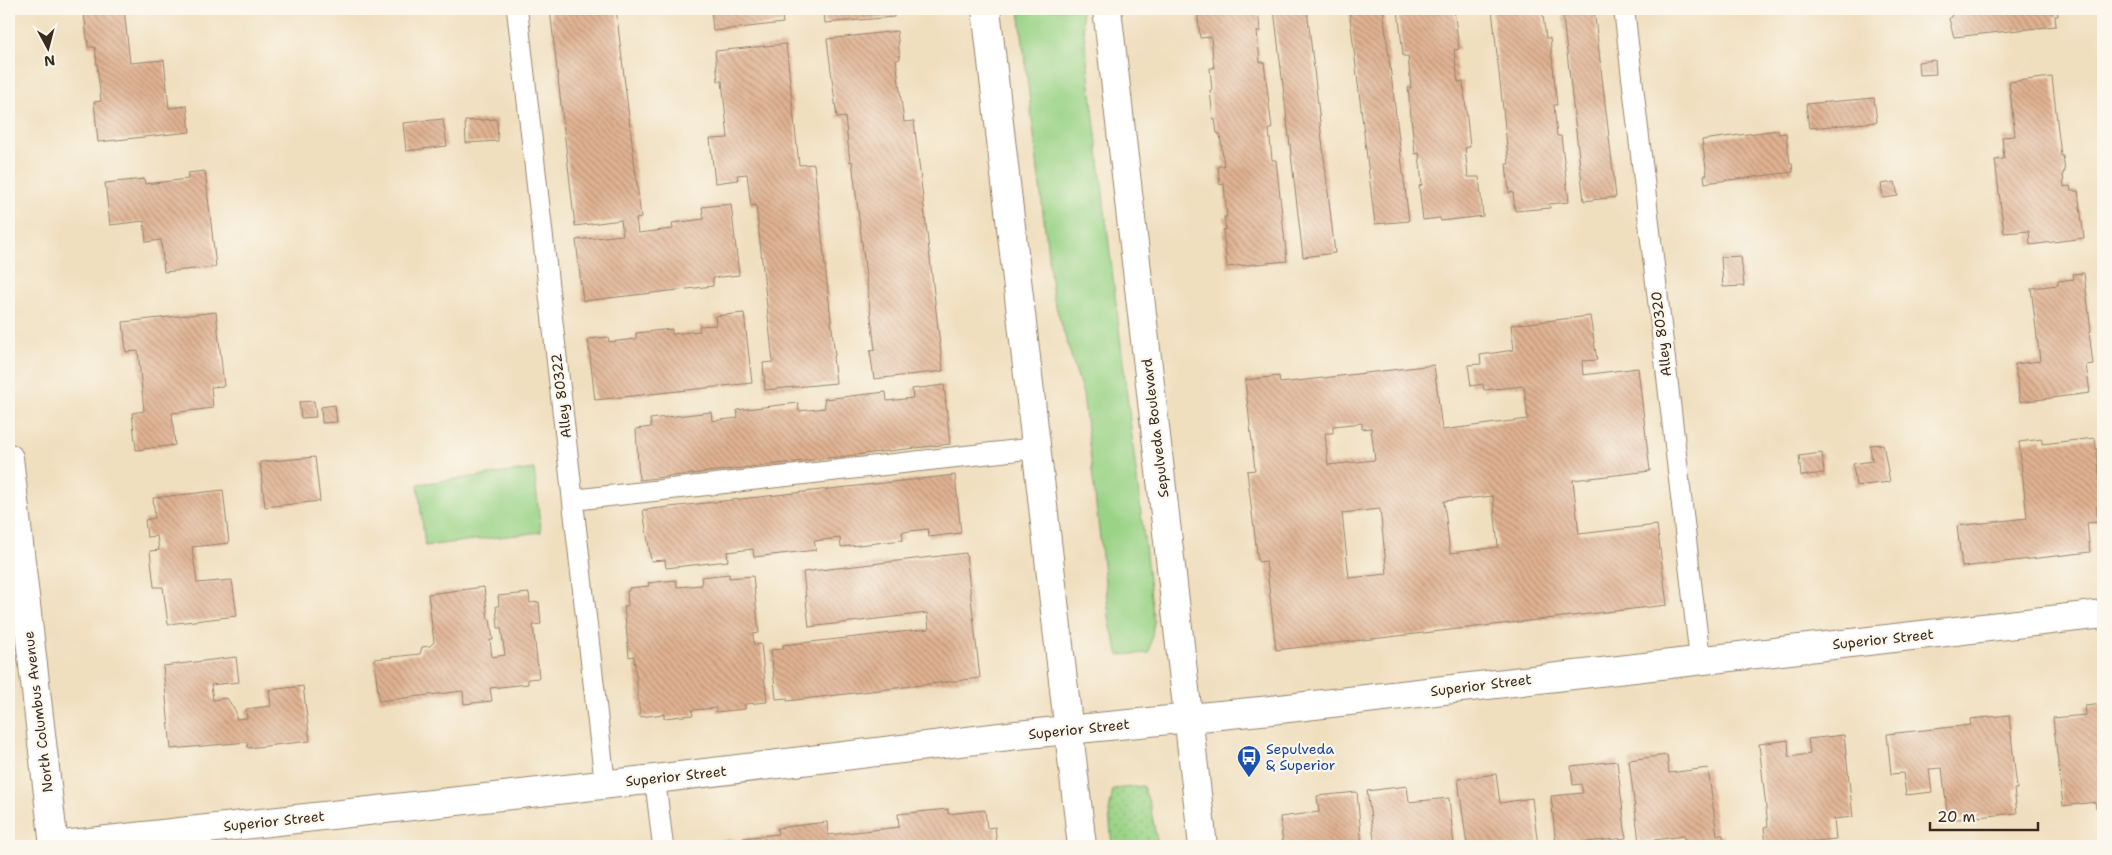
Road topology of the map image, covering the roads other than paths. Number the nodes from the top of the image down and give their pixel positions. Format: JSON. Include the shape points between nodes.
{"nodes":[{"id":1,"x":517,"y":9,"type":"edge"},
{"id":2,"x":986,"y":9,"type":"edge"},
{"id":3,"x":1107,"y":9,"type":"edge"},
{"id":4,"x":1624,"y":9,"type":"edge"},
{"id":5,"x":1036,"y":448,"type":"junction"},
{"id":6,"x":9,"y":458,"type":"edge"},
{"id":7,"x":573,"y":500,"type":"junction"},
{"id":8,"x":2103,"y":614,"type":"edge"},
{"id":9,"x":1700,"y":660,"type":"junction"},
{"id":10,"x":1189,"y":717,"type":"junction"},
{"id":11,"x":1070,"y":730,"type":"junction"},
{"id":12,"x":655,"y":779,"type":"junction"},
{"id":13,"x":605,"y":784,"type":"junction"},
{"id":14,"x":54,"y":846,"type":"edge"},
{"id":15,"x":663,"y":846,"type":"edge"},
{"id":16,"x":1082,"y":846,"type":"edge"},
{"id":17,"x":1204,"y":846,"type":"edge"}],
"edges":[{"from":1,"to":7,"type":"lane","name":"Alley 80322"},
{"from":2,"to":5,"type":"street"},
{"from":3,"to":10,"type":"street","name":"Sepulveda Boulevard"},
{"from":4,"to":9,"type":"lane","name":"Alley 80320"},
{"from":5,"to":7,"type":"lane"},
{"from":5,"to":11,"type":"street"},
{"from":6,"to":14,"type":"street","name":"North Columbus Avenue"},
{"from":7,"to":13,"type":"lane","name":"Alley 80322"},
{"from":8,"to":9,"type":"street","name":"Superior Street"},
{"from":9,"to":10,"type":"street","name":"Superior Street"},
{"from":10,"to":11,"type":"street","name":"Superior Street"},
{"from":10,"to":17,"type":"street","name":"Sepulveda Boulevard"},
{"from":11,"to":12,"type":"street","name":"Superior Street"},
{"from":11,"to":16,"type":"street"},
{"from":12,"to":13,"type":"street","name":"Superior Street"},
{"from":12,"to":15,"type":"lane"},
{"from":13,"to":14,"type":"street","name":"Superior Street"}]}
